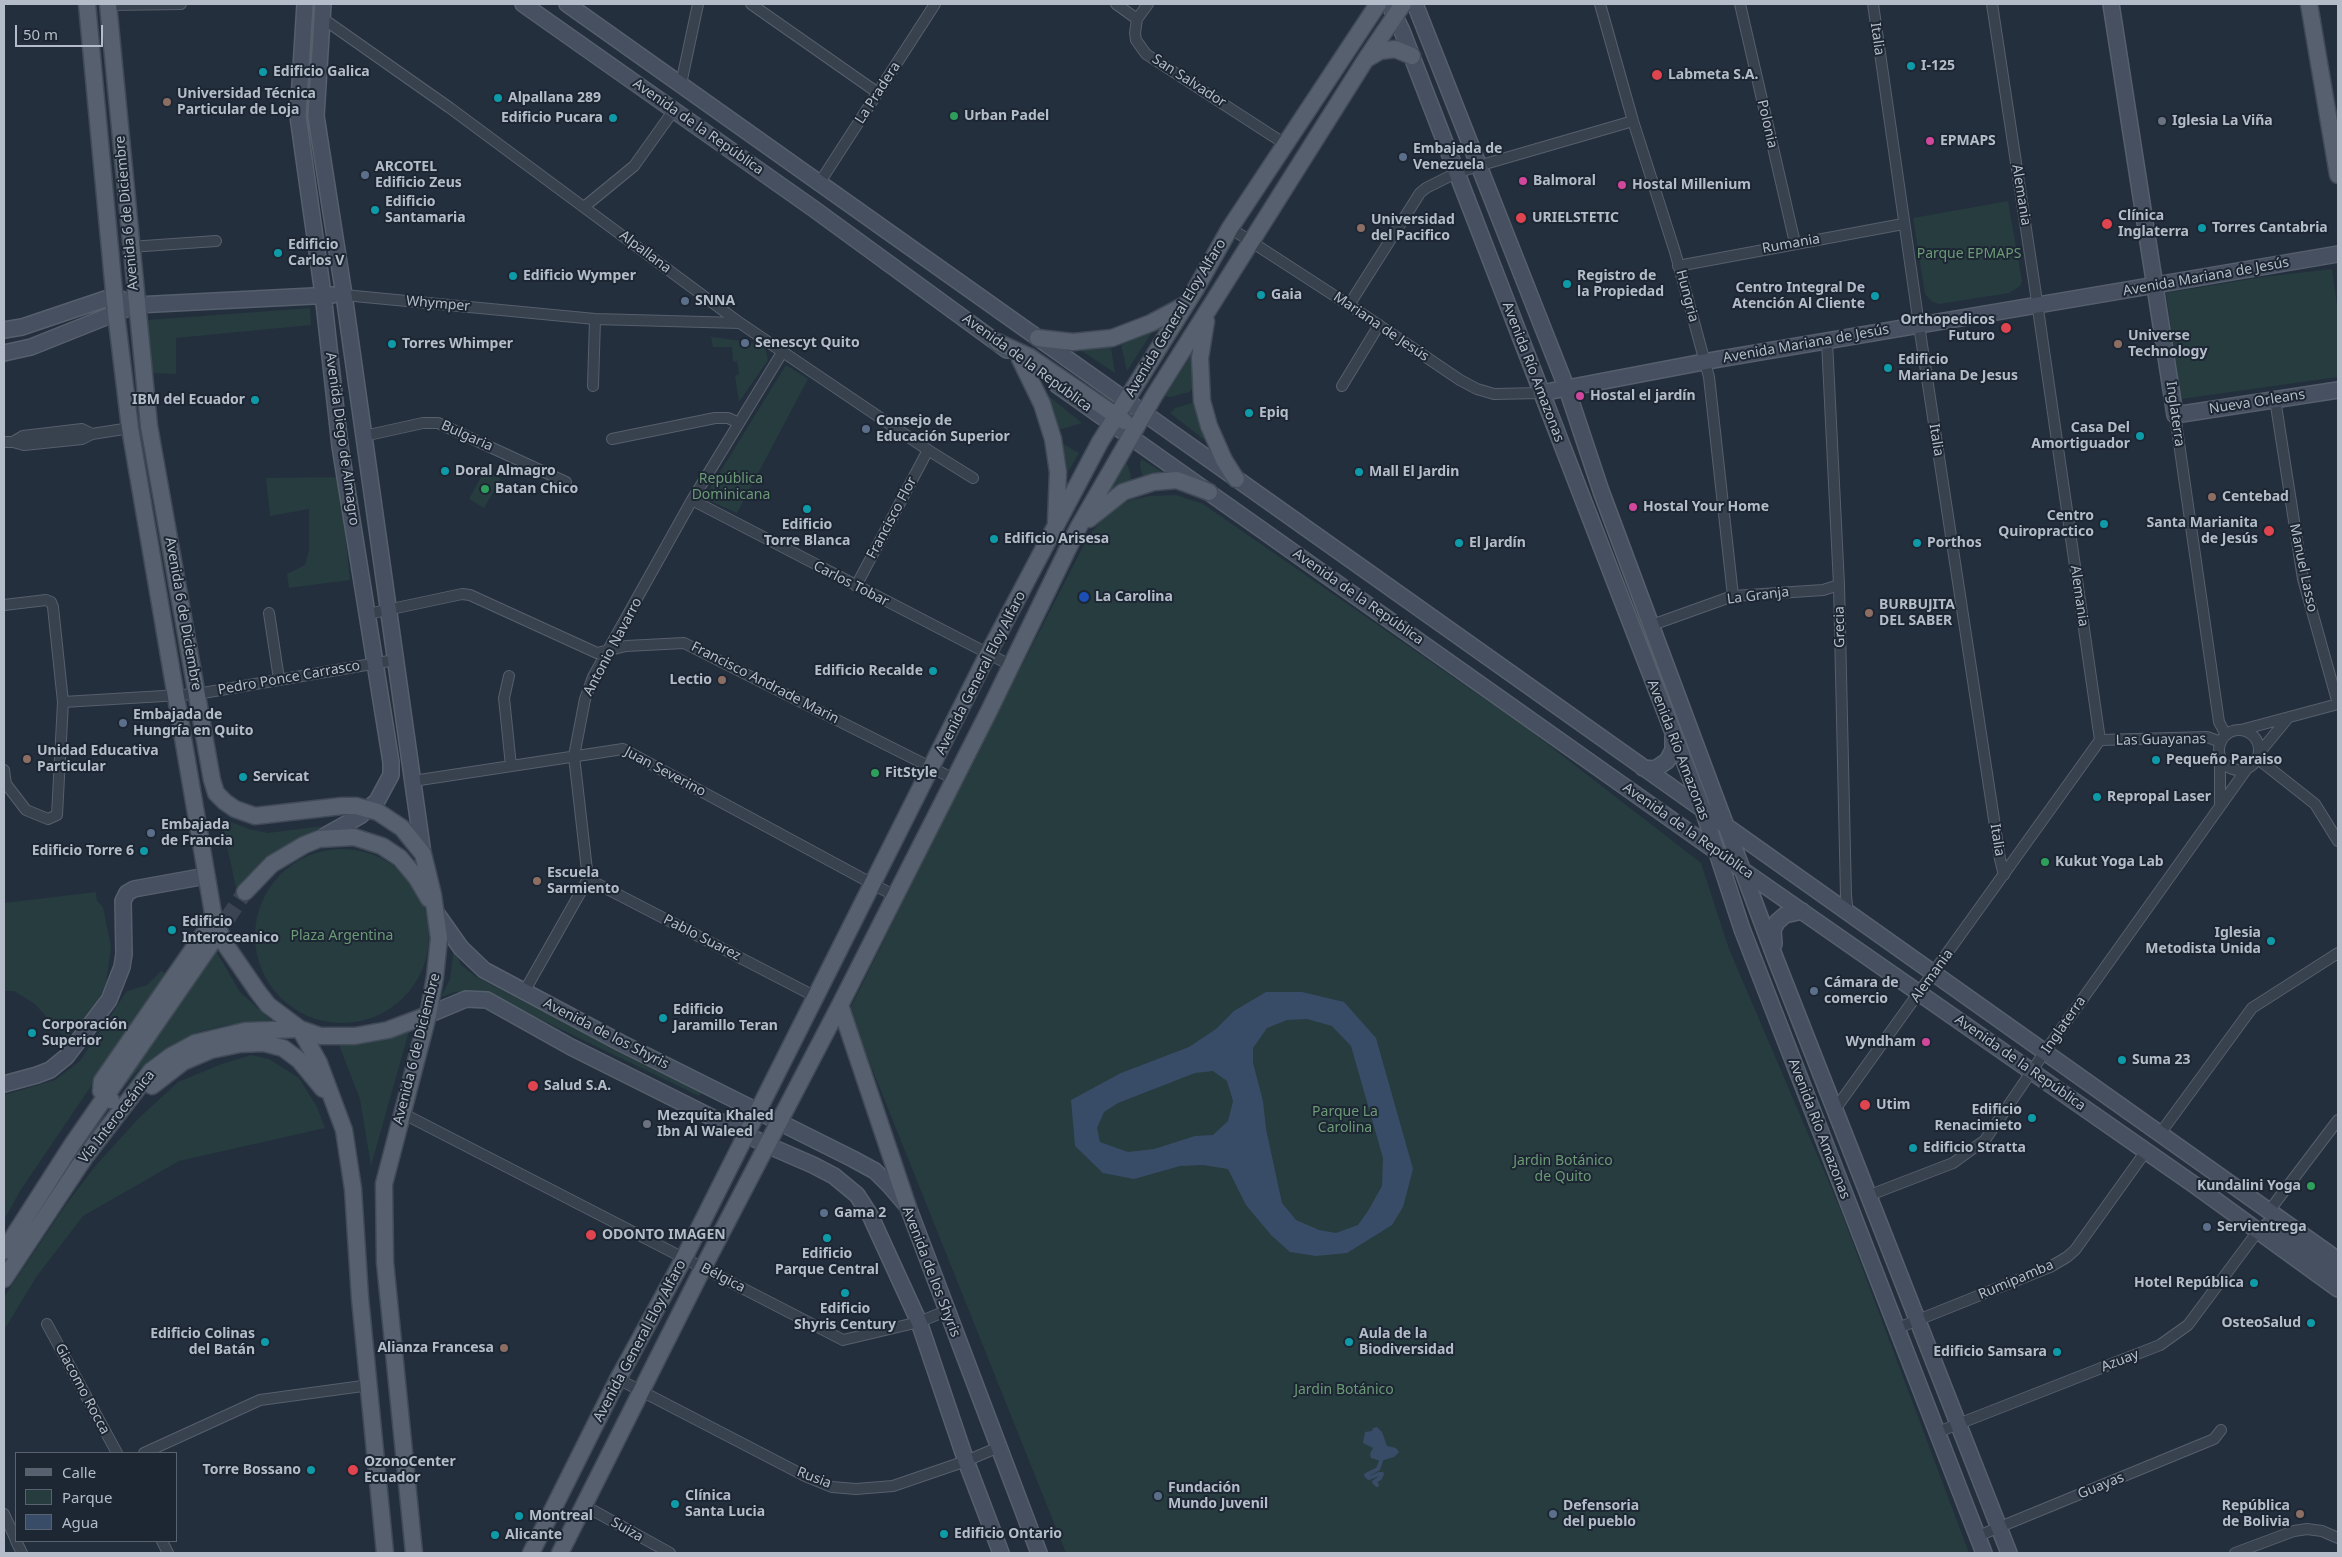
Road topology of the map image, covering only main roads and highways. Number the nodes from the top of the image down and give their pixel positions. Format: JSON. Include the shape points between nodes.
{"nodes":[{"id":1,"x":87,"y":4,"type":"edge"},
{"id":2,"x":108,"y":4,"type":"edge"},
{"id":3,"x":305,"y":4,"type":"edge"},
{"id":4,"x":523,"y":4,"type":"edge"},
{"id":5,"x":567,"y":4,"type":"edge"},
{"id":6,"x":1366,"y":4,"type":"edge"},
{"id":7,"x":1378,"y":4,"type":"edge"},
{"id":8,"x":1415,"y":4,"type":"edge"},
{"id":9,"x":2111,"y":4,"type":"edge"},
{"id":10,"x":2309,"y":4,"type":"edge"},
{"id":11,"x":1396,"y":8,"type":"edge"},
{"id":12,"x":323,"y":11,"type":"edge"},
{"id":13,"x":1362,"y":27,"type":"junction"},
{"id":14,"x":1412,"y":56,"type":"junction"},
{"id":15,"x":1366,"y":60,"type":"junction"},
{"id":16,"x":2338,"y":175,"type":"edge"},
{"id":17,"x":2338,"y":254,"type":"edge"},
{"id":18,"x":2155,"y":284,"type":"junction"},
{"id":19,"x":323,"y":294,"type":"junction"},
{"id":20,"x":344,"y":295,"type":"junction"},
{"id":21,"x":114,"y":296,"type":"junction"},
{"id":22,"x":136,"y":305,"type":"junction"},
{"id":23,"x":1185,"y":305,"type":"junction"},
{"id":24,"x":116,"y":313,"type":"junction"},
{"id":25,"x":1206,"y":316,"type":"junction"},
{"id":26,"x":4,"y":330,"type":"edge"},
{"id":27,"x":1038,"y":338,"type":"junction"},
{"id":28,"x":997,"y":342,"type":"junction"},
{"id":29,"x":4,"y":353,"type":"edge"},
{"id":30,"x":1020,"y":359,"type":"junction"},
{"id":31,"x":1567,"y":389,"type":"junction"},
{"id":32,"x":2338,"y":390,"type":"edge"},
{"id":33,"x":1541,"y":393,"type":"junction"},
{"id":34,"x":1126,"y":401,"type":"junction"},
{"id":35,"x":1144,"y":414,"type":"junction"},
{"id":36,"x":2175,"y":414,"type":"joint"},
{"id":37,"x":1114,"y":420,"type":"junction"},
{"id":38,"x":1130,"y":436,"type":"junction"},
{"id":39,"x":1236,"y":479,"type":"junction"},
{"id":40,"x":1209,"y":492,"type":"junction"},
{"id":41,"x":1078,"y":528,"type":"junction"},
{"id":42,"x":1055,"y":530,"type":"junction"},
{"id":43,"x":1673,"y":735,"type":"junction"},
{"id":44,"x":1643,"y":768,"type":"junction"},
{"id":45,"x":369,"y":810,"type":"junction"},
{"id":46,"x":1703,"y":810,"type":"junction"},
{"id":47,"x":1728,"y":828,"type":"junction"},
{"id":48,"x":319,"y":839,"type":"junction"},
{"id":49,"x":1716,"y":851,"type":"junction"},
{"id":50,"x":423,"y":854,"type":"junction"},
{"id":51,"x":1744,"y":871,"type":"junction"},
{"id":52,"x":206,"y":876,"type":"junction"},
{"id":53,"x":245,"y":892,"type":"tunnel mouth"},
{"id":54,"x":1802,"y":911,"type":"junction"},
{"id":55,"x":437,"y":914,"type":"junction"},
{"id":56,"x":214,"y":919,"type":"junction"},
{"id":57,"x":213,"y":940,"type":"tunnel mouth"},
{"id":58,"x":1776,"y":960,"type":"junction"},
{"id":59,"x":840,"y":1005,"type":"junction"},
{"id":60,"x":428,"y":1015,"type":"junction"},
{"id":61,"x":300,"y":1029,"type":"junction"},
{"id":62,"x":4,"y":1084,"type":"edge"},
{"id":63,"x":106,"y":1096,"type":"junction"},
{"id":64,"x":122,"y":1108,"type":"junction"},
{"id":65,"x":338,"y":1112,"type":"junction"},
{"id":66,"x":758,"y":1112,"type":"junction"},
{"id":67,"x":778,"y":1122,"type":"junction"},
{"id":68,"x":84,"y":1128,"type":"junction"},
{"id":69,"x":746,"y":1135,"type":"junction"},
{"id":70,"x":98,"y":1140,"type":"junction"},
{"id":71,"x":767,"y":1146,"type":"junction"},
{"id":72,"x":85,"y":1157,"type":"junction"},
{"id":73,"x":2205,"y":1168,"type":"junction"},
{"id":74,"x":2196,"y":1186,"type":"junction"},
{"id":75,"x":45,"y":1203,"type":"junction"},
{"id":76,"x":908,"y":1207,"type":"junction"},
{"id":77,"x":2248,"y":1212,"type":"junction"},
{"id":78,"x":4,"y":1251,"type":"edge"},
{"id":79,"x":2338,"y":1260,"type":"edge"},
{"id":80,"x":2338,"y":1275,"type":"edge"},
{"id":81,"x":4,"y":1279,"type":"edge"},
{"id":82,"x":2338,"y":1289,"type":"edge"},
{"id":83,"x":385,"y":1553,"type":"edge"},
{"id":84,"x":414,"y":1553,"type":"edge"},
{"id":85,"x":531,"y":1553,"type":"edge"},
{"id":86,"x":560,"y":1553,"type":"edge"},
{"id":87,"x":1001,"y":1553,"type":"edge"},
{"id":88,"x":1039,"y":1553,"type":"edge"},
{"id":89,"x":1984,"y":1553,"type":"edge"},
{"id":90,"x":2009,"y":1553,"type":"edge"}],
"edges":[{"from":1,"to":21,"type":"main road","name":"Avenida 6 de Diciembre"},
{"from":2,"to":22,"type":"main road","name":"Avenida 6 de Diciembre"},
{"from":3,"to":19,"type":"main road","name":"Avenida Diego de Almagro","via":[[298,116]]},
{"from":4,"to":28,"type":"main road","name":"Avenida de la República","via":[[822,214]]},
{"from":5,"to":27,"type":"main road","name":"Avenida de la República"},
{"from":6,"to":13,"type":"main road"},
{"from":7,"to":13,"type":"main road","name":"Avenida General Eloy Alfaro"},
{"from":8,"to":31,"type":"main road","name":"Avenida Río Amazonas"},
{"from":9,"to":18,"type":"main road","name":"Inglaterra"},
{"from":10,"to":16,"type":"main road"},
{"from":11,"to":14,"type":"main road","name":"Avenida Río Amazonas"},
{"from":11,"to":15,"type":"main road","name":"Avenida General Eloy Alfaro"},
{"from":12,"to":20,"type":"main road","name":"Avenida Diego de Almagro","via":[[316,116]]},
{"from":13,"to":23,"type":"main road","name":"Avenida General Eloy Alfaro","via":[[1230,228]]},
{"from":14,"to":15,"type":"main road","via":[[1395,49],[1380,51]]},
{"from":14,"to":33,"type":"main road","name":"Avenida Río Amazonas"},
{"from":15,"to":25,"type":"main road","name":"Avenida General Eloy Alfaro"},
{"from":17,"to":18,"type":"main road","name":"Avenida Mariana de Jesús"},
{"from":18,"to":31,"type":"main road","name":"Avenida Mariana de Jesús"},
{"from":18,"to":36,"type":"main road","name":"Inglaterra"},
{"from":19,"to":20,"type":"main road","name":"Whymper"},
{"from":19,"to":22,"type":"main road","name":"Whymper"},
{"from":19,"to":45,"type":"main road","name":"Avenida Diego de Almagro","via":[[340,446],[391,762],[385,788]]},
{"from":20,"to":50,"type":"main road","name":"Avenida Diego de Almagro"},
{"from":21,"to":22,"type":"main road","name":"Whymper"},
{"from":21,"to":24,"type":"main road","name":"Avenida 6 de Diciembre"},
{"from":21,"to":26,"type":"main road"},
{"from":22,"to":24,"type":"main road","name":"Whymper"},
{"from":22,"to":45,"type":"main road","name":"Avenida 6 de Diciembre","via":[[150,426],[216,793],[235,810],[255,816],[342,806]]},
{"from":23,"to":27,"type":"main road","via":[[1112,338],[1073,342]]},
{"from":23,"to":34,"type":"main road","name":"Avenida General Eloy Alfaro"},
{"from":24,"to":29,"type":"main road","name":"Whymper","via":[[31,347]]},
{"from":24,"to":52,"type":"main road","name":"Avenida 6 de Diciembre","via":[[130,428]]},
{"from":25,"to":35,"type":"main road","name":"Avenida General Eloy Alfaro"},
{"from":25,"to":39,"type":"main road","via":[[1200,358],[1202,401],[1214,439]]},
{"from":27,"to":34,"type":"main road","name":"Avenida de la República"},
{"from":28,"to":30,"type":"main road","name":"Avenida de la República"},
{"from":28,"to":37,"type":"main road","via":[[1030,356]]},
{"from":30,"to":37,"type":"main road","name":"Avenida de la República"},
{"from":30,"to":42,"type":"main road","via":[[1042,404],[1056,455]]},
{"from":31,"to":33,"type":"main road","name":"Avenida Mariana de Jesús"},
{"from":31,"to":47,"type":"main road","name":"Avenida Río Amazonas","via":[[1601,491]]},
{"from":32,"to":36,"type":"main road","name":"Nueva Orleans"},
{"from":33,"to":43,"type":"main road","name":"Avenida Río Amazonas"},
{"from":34,"to":35,"type":"main road","name":"Avenida de la República"},
{"from":34,"to":37,"type":"main road","name":"Avenida General Eloy Alfaro"},
{"from":35,"to":37,"type":"main road","via":[[1129,422]]},
{"from":35,"to":38,"type":"main road","name":"Avenida General Eloy Alfaro"},
{"from":35,"to":39,"type":"main road","name":"Avenida de la República"},
{"from":37,"to":38,"type":"main road","name":"Avenida de la República"},
{"from":37,"to":42,"type":"main road","name":"Avenida General Eloy Alfaro"},
{"from":38,"to":40,"type":"main road","name":"Avenida de la República"},
{"from":38,"to":41,"type":"main road","name":"Avenida General Eloy Alfaro"},
{"from":39,"to":44,"type":"main road","name":"Avenida de la República"},
{"from":40,"to":41,"type":"main road","via":[[1177,480],[1154,482],[1122,492]]},
{"from":40,"to":49,"type":"main road","name":"Avenida de la República"},
{"from":41,"to":59,"type":"main road","name":"Avenida General Eloy Alfaro","via":[[1012,666]]},
{"from":42,"to":66,"type":"main road","name":"Avenida General Eloy Alfaro","via":[[988,654]]},
{"from":43,"to":44,"type":"main road","via":[[1673,750],[1667,761],[1655,769]]},
{"from":43,"to":46,"type":"main road","name":"Avenida Río Amazonas"},
{"from":44,"to":46,"type":"main road","name":"Avenida de la República"},
{"from":45,"to":48,"type":"main road","name":"Avenida Diego de Almagro"},
{"from":45,"to":50,"type":"main road","name":"Avenida 6 de Diciembre","via":[[392,819]]},
{"from":46,"to":47,"type":"main road","name":"Avenida de la República"},
{"from":46,"to":49,"type":"main road","name":"Avenida Río Amazonas"},
{"from":47,"to":51,"type":"main road","name":"Avenida Río Amazonas"},
{"from":47,"to":73,"type":"main road","name":"Avenida de la República"},
{"from":48,"to":53,"type":"main road","via":[[281,858]]},
{"from":48,"to":55,"type":"main road","via":[[354,837],[382,846],[409,867]]},
{"from":49,"to":51,"type":"main road","name":"Avenida de la República"},
{"from":49,"to":89,"type":"main road","name":"Avenida Río Amazonas","via":[[1742,929]]},
{"from":50,"to":55,"type":"main road","name":"Avenida 6 de Diciembre"},
{"from":51,"to":54,"type":"main road","name":"Avenida de la República"},
{"from":51,"to":58,"type":"main road","name":"Avenida Río Amazonas"},
{"from":52,"to":56,"type":"main road","name":"Avenida 6 de Diciembre"},
{"from":52,"to":62,"type":"main road","via":[[127,893],[123,901],[122,967],[109,1000],[95,1022],[66,1057],[50,1070]]},
{"from":54,"to":58,"type":"main road","via":[[1786,915],[1774,926]]},
{"from":54,"to":74,"type":"main road","name":"Avenida de la República"},
{"from":55,"to":60,"type":"main road","name":"Avenida 6 de Diciembre","via":[[438,958]]},
{"from":55,"to":66,"type":"main road","name":"Avenida de los Shyris","via":[[472,960],[484,970]]},
{"from":56,"to":61,"type":"main road","name":"Avenida 6 de Diciembre","via":[[225,944],[258,992]]},
{"from":56,"to":63,"type":"main road","via":[[102,1081],[101,1091]]},
{"from":57,"to":63,"type":"main road","name":"Vía Interoceánica"},
{"from":58,"to":90,"type":"main road","name":"Avenida Río Amazonas"},
{"from":59,"to":67,"type":"main road","name":"Avenida General Eloy Alfaro"},
{"from":59,"to":76,"type":"main road"},
{"from":60,"to":61,"type":"main road","name":"Vía Interoceánica","via":[[388,1030],[355,1036],[320,1036]]},
{"from":60,"to":69,"type":"main road","name":"Avenida de los Shyris","via":[[466,999],[487,1000],[571,1048]]},
{"from":60,"to":84,"type":"main road","name":"Avenida 6 de Diciembre","via":[[384,1184],[384,1257]]},
{"from":61,"to":64,"type":"main road","name":"Vía Interoceánica","via":[[245,1031],[195,1043],[151,1071]]},
{"from":61,"to":65,"type":"main road","name":"Avenida 6 de Diciembre","via":[[319,1063]]},
{"from":63,"to":64,"type":"main road"},
{"from":63,"to":68,"type":"main road","name":"Vía Interoceánica"},
{"from":64,"to":70,"type":"main road","name":"Vía Interoceánica"},
{"from":65,"to":72,"type":"main road","via":[[316,1078],[283,1048],[264,1043],[240,1044],[211,1050],[183,1062],[162,1077]]},
{"from":65,"to":83,"type":"main road","name":"Avenida 6 de Diciembre","via":[[353,1189],[360,1298]]},
{"from":66,"to":67,"type":"main road","name":"Avenida de los Shyris"},
{"from":66,"to":69,"type":"main road","name":"Avenida General Eloy Alfaro"},
{"from":67,"to":71,"type":"main road","name":"Avenida General Eloy Alfaro"},
{"from":67,"to":76,"type":"main road","name":"Avenida de los Shyris","via":[[875,1171]]},
{"from":68,"to":70,"type":"main road"},
{"from":68,"to":75,"type":"main road","name":"Vía Interoceánica"},
{"from":69,"to":71,"type":"main road","name":"Avenida de los Shyris"},
{"from":69,"to":85,"type":"main road","name":"Avenida General Eloy Alfaro"},
{"from":70,"to":72,"type":"main road","name":"Vía Interoceánica"},
{"from":71,"to":86,"type":"main road","name":"Avenida General Eloy Alfaro"},
{"from":71,"to":87,"type":"main road","name":"Avenida de los Shyris","via":[[834,1176],[857,1195],[870,1215],[919,1322]]},
{"from":72,"to":75,"type":"main road","name":"Vía Interoceánica"},
{"from":73,"to":77,"type":"main road","name":"Avenida de la República"},
{"from":73,"to":79,"type":"main road","name":"Avenida de la República"},
{"from":74,"to":77,"type":"main road","name":"Avenida de la República"},
{"from":74,"to":82,"type":"main road","name":"Avenida de la República"},
{"from":75,"to":78,"type":"main road","name":"Vía Interoceánica"},
{"from":75,"to":81,"type":"main road","name":"Vía Interoceánica"},
{"from":76,"to":88,"type":"main road","name":"Avenida de los Shyris"},
{"from":77,"to":80,"type":"main road","name":"Avenida de la República"}]}
